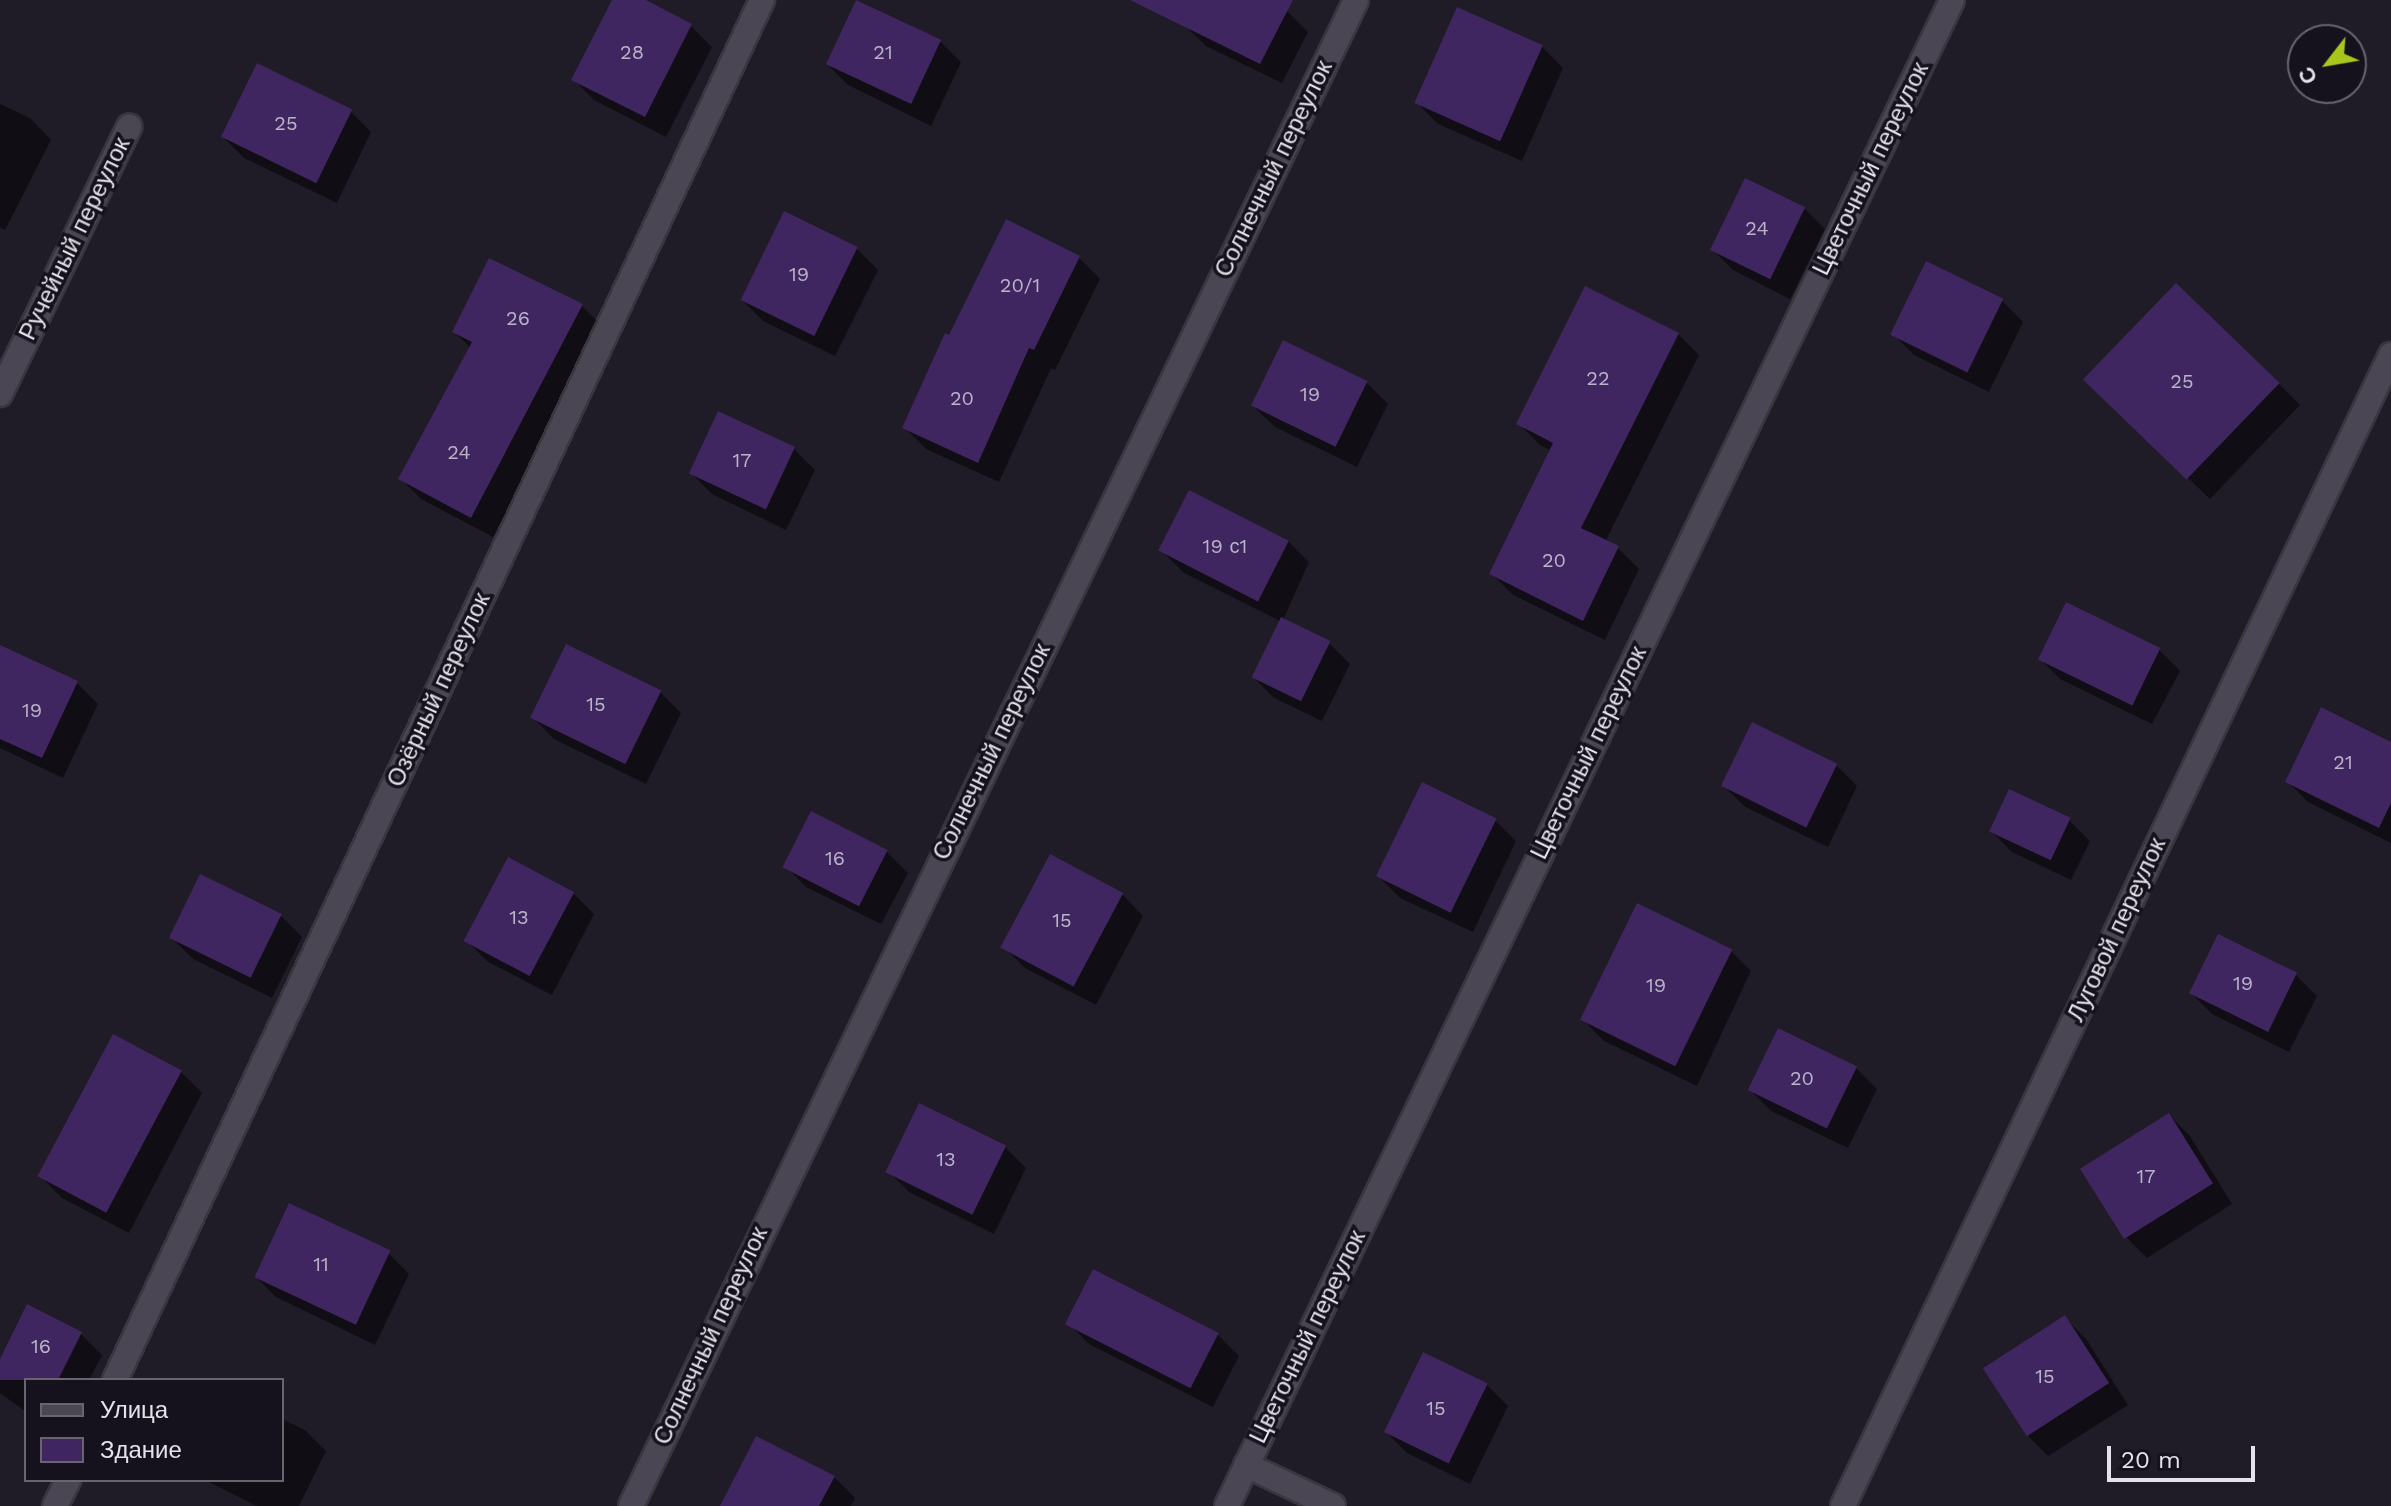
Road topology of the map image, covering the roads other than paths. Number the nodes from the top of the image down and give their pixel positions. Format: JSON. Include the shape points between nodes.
{"nodes":[{"id":1,"x":762,"y":0,"type":"edge"},
{"id":2,"x":1356,"y":0,"type":"edge"},
{"id":3,"x":1952,"y":0,"type":"edge"},
{"id":4,"x":129,"y":127,"type":"dead end"},
{"id":5,"x":2391,"y":355,"type":"edge"},
{"id":6,"x":0,"y":394,"type":"edge"},
{"id":7,"x":116,"y":1378,"type":"edge"},
{"id":8,"x":1246,"y":1465,"type":"junction"},
{"id":9,"x":67,"y":1482,"type":"edge"},
{"id":10,"x":55,"y":1506,"type":"edge"},
{"id":11,"x":631,"y":1506,"type":"edge"},
{"id":12,"x":1227,"y":1506,"type":"edge"},
{"id":13,"x":1333,"y":1506,"type":"edge"},
{"id":14,"x":1843,"y":1506,"type":"edge"}],
"edges":[{"from":1,"to":7,"type":"street","name":"Озёрный переулок"},
{"from":2,"to":11,"type":"street","name":"Солнечный переулок"},
{"from":3,"to":8,"type":"street","name":"Цветочный переулок"},
{"from":4,"to":6,"type":"street","name":"Ручейный переулок"},
{"from":5,"to":14,"type":"street","name":"Луговой переулок"},
{"from":8,"to":12,"type":"street","name":"Цветочный переулок"},
{"from":8,"to":13,"type":"street"},
{"from":9,"to":10,"type":"street"}]}
